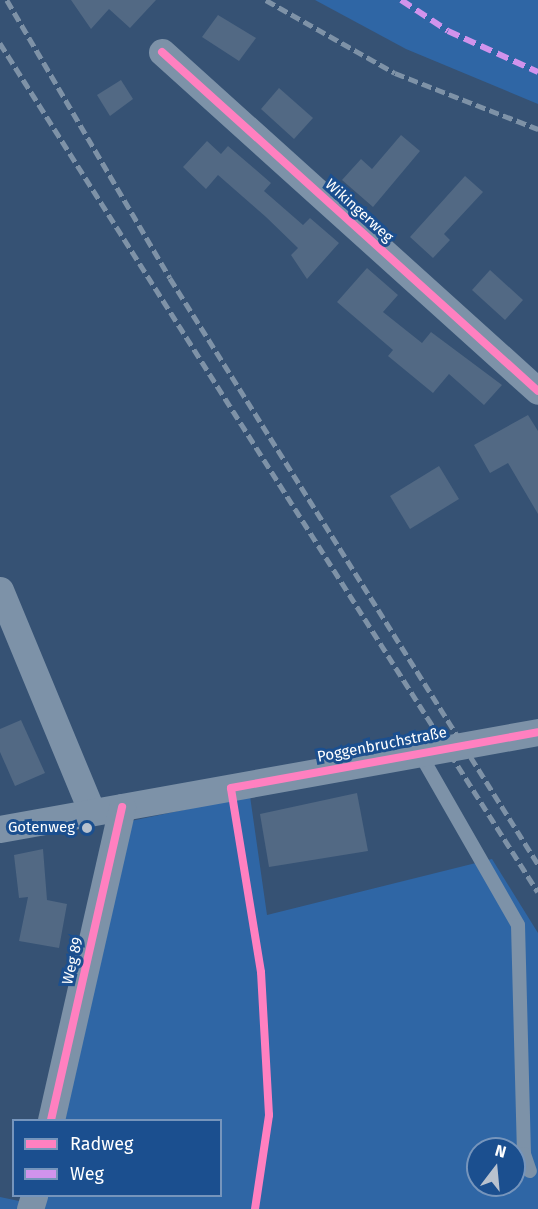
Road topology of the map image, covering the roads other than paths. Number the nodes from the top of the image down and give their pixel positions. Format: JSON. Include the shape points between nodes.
{"nodes":[{"id":1,"x":162,"y":52,"type":"dead end"},
{"id":2,"x":538,"y":391,"type":"edge"},
{"id":3,"x":0,"y":590,"type":"edge"},
{"id":4,"x":538,"y":732,"type":"edge"},
{"id":5,"x":419,"y":752,"type":"junction"},
{"id":6,"x":123,"y":807,"type":"junction"},
{"id":7,"x":92,"y":812,"type":"junction"},
{"id":8,"x":0,"y":829,"type":"edge"},
{"id":9,"x":51,"y":1119,"type":"edge"},
{"id":10,"x":530,"y":1172,"type":"dead end"}],
"edges":[{"from":1,"to":2,"type":"street","name":"Wikingerweg"},
{"from":3,"to":7,"type":"street"},
{"from":4,"to":5,"type":"street","name":"Poggenbruchstraße"},
{"from":5,"to":6,"type":"street","name":"Poggenbruchstraße"},
{"from":5,"to":10,"type":"lane","via":[[518,925],[524,1154]]},
{"from":6,"to":7,"type":"street","name":"Poggenbruchstraße"},
{"from":6,"to":9,"type":"street","name":"Weg 89"},
{"from":7,"to":8,"type":"street","name":"Poggenbruchstraße"}]}
